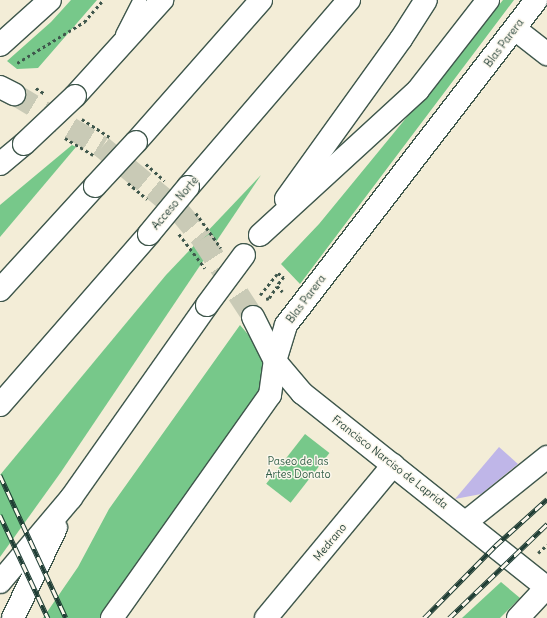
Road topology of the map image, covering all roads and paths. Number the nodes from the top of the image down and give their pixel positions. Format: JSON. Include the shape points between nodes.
{"nodes":[{"id":1,"x":50,"y":0,"type":"edge"},
{"id":2,"x":103,"y":0,"type":"edge"},
{"id":3,"x":139,"y":0,"type":"edge"},
{"id":4,"x":162,"y":0,"type":"edge"},
{"id":5,"x":261,"y":0,"type":"edge"},
{"id":6,"x":349,"y":0,"type":"edge"},
{"id":7,"x":426,"y":0,"type":"edge"},
{"id":8,"x":488,"y":0,"type":"edge"},
{"id":9,"x":536,"y":0,"type":"edge"},
{"id":10,"x":515,"y":29,"type":"junction"},
{"id":11,"x":0,"y":45,"type":"edge"},
{"id":12,"x":547,"y":54,"type":"edge"},
{"id":13,"x":110,"y":57,"type":"junction"},
{"id":14,"x":16,"y":64,"type":"dead end"},
{"id":15,"x":16,"y":89,"type":"edge"},
{"id":16,"x":46,"y":95,"type":"dead end"},
{"id":17,"x":77,"y":106,"type":"junction"},
{"id":18,"x":61,"y":136,"type":"dead end"},
{"id":19,"x":131,"y":148,"type":"junction"},
{"id":20,"x":99,"y":160,"type":"dead end"},
{"id":21,"x":0,"y":164,"type":"edge"},
{"id":22,"x":122,"y":178,"type":"dead end"},
{"id":23,"x":182,"y":193,"type":"junction"},
{"id":24,"x":150,"y":202,"type":"dead end"},
{"id":25,"x":177,"y":231,"type":"dead end"},
{"id":26,"x":260,"y":235,"type":"junction"},
{"id":27,"x":223,"y":250,"type":"dead end"},
{"id":28,"x":19,"y":268,"type":"junction"},
{"id":29,"x":209,"y":274,"type":"dead end"},
{"id":30,"x":0,"y":284,"type":"edge"},
{"id":31,"x":277,"y":286,"type":"junction"},
{"id":32,"x":265,"y":289,"type":"dead end"},
{"id":33,"x":0,"y":290,"type":"edge"},
{"id":34,"x":255,"y":309,"type":"joint"},
{"id":35,"x":286,"y":325,"type":"junction"},
{"id":36,"x":275,"y":361,"type":"junction"},
{"id":37,"x":0,"y":405,"type":"edge"},
{"id":38,"x":547,"y":457,"type":"edge"},
{"id":39,"x":393,"y":465,"type":"junction"},
{"id":40,"x":71,"y":498,"type":"junction"},
{"id":41,"x":466,"y":522,"type":"junction"},
{"id":42,"x":0,"y":582,"type":"edge"},
{"id":43,"x":547,"y":588,"type":"edge"},
{"id":44,"x":13,"y":618,"type":"edge"},
{"id":45,"x":112,"y":618,"type":"edge"},
{"id":46,"x":266,"y":618,"type":"edge"},
{"id":47,"x":518,"y":618,"type":"edge"}],
"edges":[{"from":1,"to":11,"type":"main road"},
{"from":2,"to":14,"type":"path","via":[[84,22]]},
{"from":3,"to":13,"type":"lane"},
{"from":4,"to":13,"type":"main road"},
{"from":5,"to":19,"type":"main road"},
{"from":6,"to":23,"type":"main road","name":"Acceso Norte"},
{"from":7,"to":26,"type":"main road","via":[[401,39]]},
{"from":8,"to":26,"type":"main road","via":[[418,90]]},
{"from":9,"to":10,"type":"main road","name":"Blas Parera"},
{"from":10,"to":12,"type":"main road"},
{"from":10,"to":35,"type":"main road","name":"Blas Parera"},
{"from":13,"to":17,"type":"main road"},
{"from":15,"to":16,"type":"path"},
{"from":17,"to":19,"type":"path"},
{"from":17,"to":21,"type":"main road","bridge":true},
{"from":18,"to":20,"type":"path"},
{"from":19,"to":23,"type":"path"},
{"from":19,"to":28,"type":"main road","bridge":true},
{"from":22,"to":24,"type":"path"},
{"from":23,"to":27,"type":"path"},
{"from":23,"to":37,"type":"main road","name":"Acceso Norte","bridge":true,"via":[[150,234]]},
{"from":25,"to":29,"type":"path"},
{"from":26,"to":40,"type":"main road","bridge":true,"via":[[207,305]]},
{"from":28,"to":30,"type":"main road"},
{"from":28,"to":33,"type":"main road"},
{"from":31,"to":32,"type":"path","via":[[284,277],[278,273]]},
{"from":31,"to":34,"type":"path","via":[[269,298]]},
{"from":31,"to":35,"type":"path","via":[[285,294],[275,304]]},
{"from":34,"to":36,"type":"main road","name":"Francisco Narciso de Laprida"},
{"from":35,"to":36,"type":"main road","name":"Blas Parera"},
{"from":36,"to":39,"type":"main road","name":"Francisco Narciso de Laprida","via":[[302,393]]},
{"from":36,"to":45,"type":"main road","name":"Blas Parera","via":[[270,395]]},
{"from":38,"to":41,"type":"main road"},
{"from":39,"to":41,"type":"main road","name":"Francisco Narciso de Laprida"},
{"from":39,"to":46,"type":"main road","name":"Medrano"},
{"from":40,"to":42,"type":"main road"},
{"from":40,"to":44,"type":"main road"},
{"from":41,"to":43,"type":"main road","name":"Francisco Narciso de Laprida"},
{"from":43,"to":47,"type":"main road"}]}
